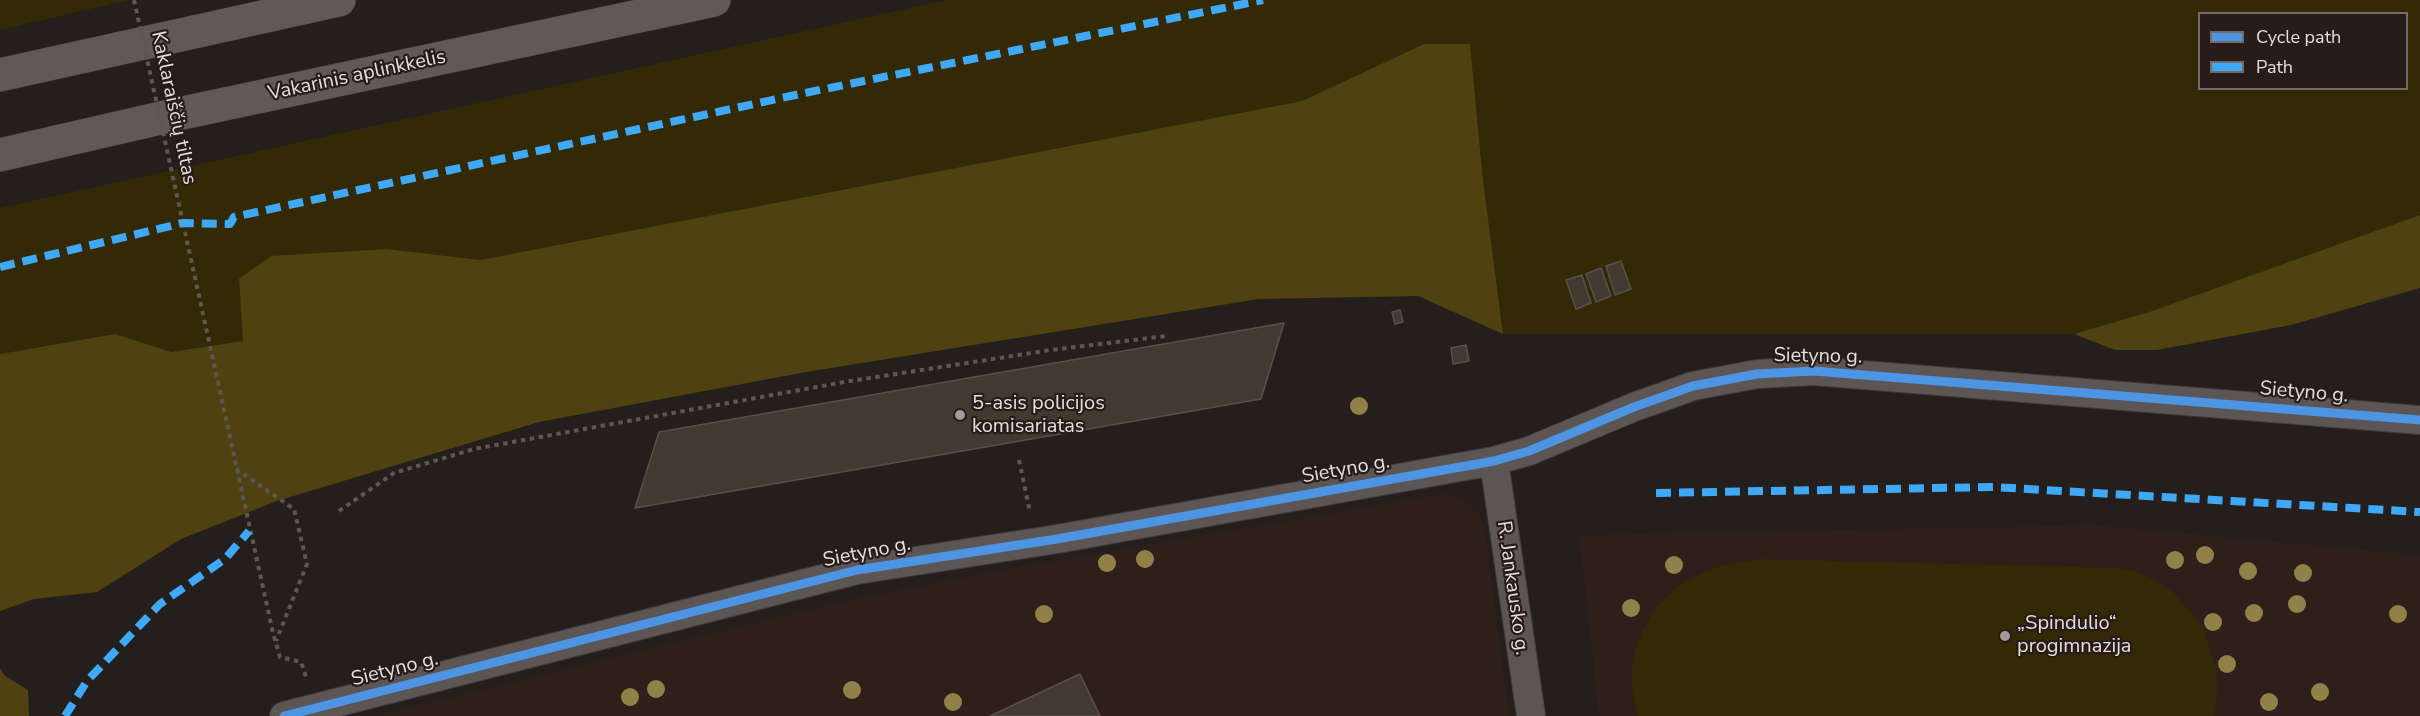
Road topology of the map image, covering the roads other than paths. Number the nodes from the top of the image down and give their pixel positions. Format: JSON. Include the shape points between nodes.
{"nodes":[{"id":1,"x":339,"y":0,"type":"edge"},
{"id":2,"x":714,"y":0,"type":"edge"},
{"id":3,"x":0,"y":75,"type":"edge"},
{"id":4,"x":0,"y":155,"type":"edge"},
{"id":5,"x":2420,"y":420,"type":"edge"},
{"id":6,"x":1494,"y":461,"type":"junction"},
{"id":7,"x":284,"y":716,"type":"edge"},
{"id":8,"x":1531,"y":716,"type":"edge"}],
"edges":[{"from":1,"to":3,"type":"highway"},
{"from":2,"to":4,"type":"highway","name":"Vakarinis aplinkkelis"},
{"from":5,"to":6,"type":"street","name":"Sietyno g.","via":[[1814,371],[1757,374],[1693,386]]},
{"from":6,"to":7,"type":"street","name":"Sietyno g.","via":[[857,570]]},
{"from":6,"to":8,"type":"street","name":"R. Jankausko g."}]}
